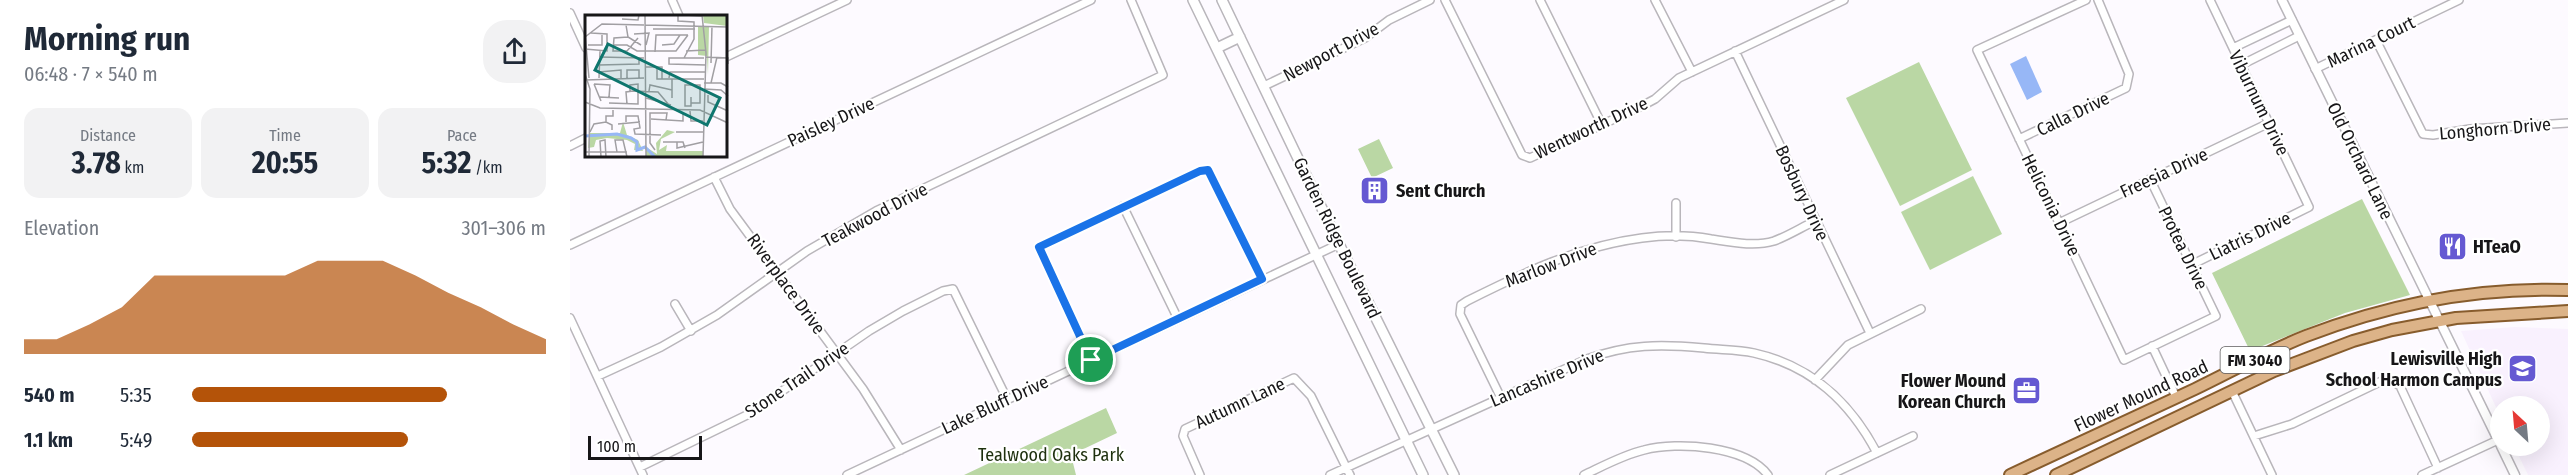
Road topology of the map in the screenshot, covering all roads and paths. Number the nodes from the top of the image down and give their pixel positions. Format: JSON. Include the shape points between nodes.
{"nodes":[{"id":1,"x":672,"y":0,"type":"edge"},
{"id":2,"x":847,"y":0,"type":"edge"},
{"id":3,"x":1091,"y":0,"type":"edge"},
{"id":4,"x":1131,"y":0,"type":"edge"},
{"id":5,"x":1193,"y":0,"type":"edge"},
{"id":6,"x":1222,"y":0,"type":"edge"},
{"id":7,"x":1430,"y":0,"type":"edge"},
{"id":8,"x":1445,"y":0,"type":"edge"},
{"id":9,"x":1540,"y":0,"type":"edge"},
{"id":10,"x":1655,"y":0,"type":"edge"},
{"id":11,"x":1844,"y":0,"type":"edge"},
{"id":12,"x":2086,"y":0,"type":"edge"},
{"id":13,"x":2098,"y":0,"type":"edge"},
{"id":14,"x":2210,"y":0,"type":"edge"},
{"id":15,"x":2282,"y":0,"type":"edge"},
{"id":16,"x":2459,"y":0,"type":"edge"},
{"id":17,"x":570,"y":13,"type":"edge"},
{"id":18,"x":680,"y":15,"type":"edge"},
{"id":19,"x":2292,"y":20,"type":"junction"},
{"id":20,"x":2299,"y":36,"type":"junction"},
{"id":21,"x":1240,"y":37,"type":"junction"},
{"id":22,"x":2376,"y":40,"type":"junction"},
{"id":23,"x":585,"y":46,"type":"edge"},
{"id":24,"x":1216,"y":48,"type":"junction"},
{"id":25,"x":2233,"y":48,"type":"junction"},
{"id":26,"x":1735,"y":51,"type":"junction"},
{"id":27,"x":728,"y":56,"type":"edge"},
{"id":28,"x":2241,"y":65,"type":"junction"},
{"id":29,"x":2315,"y":69,"type":"junction"},
{"id":30,"x":1692,"y":72,"type":"junction"},
{"id":31,"x":1264,"y":86,"type":"junction"},
{"id":32,"x":2269,"y":123,"type":"junction"},
{"id":33,"x":2568,"y":123,"type":"edge"},
{"id":34,"x":1602,"y":125,"type":"junction"},
{"id":35,"x":585,"y":138,"type":"edge"},
{"id":36,"x":2019,"y":139,"type":"junction"},
{"id":37,"x":570,"y":146,"type":"edge"},
{"id":38,"x":714,"y":177,"type":"junction"},
{"id":39,"x":2150,"y":179,"type":"junction"},
{"id":40,"x":1676,"y":203,"type":"dead end"},
{"id":41,"x":1123,"y":206,"type":"junction"},
{"id":42,"x":2309,"y":207,"type":"joint"},
{"id":43,"x":1815,"y":221,"type":"junction"},
{"id":44,"x":2059,"y":223,"type":"junction"},
{"id":45,"x":1676,"y":237,"type":"junction"},
{"id":46,"x":1339,"y":244,"type":"junction"},
{"id":47,"x":570,"y":245,"type":"edge"},
{"id":48,"x":1316,"y":253,"type":"junction"},
{"id":49,"x":2190,"y":265,"type":"junction"},
{"id":50,"x":778,"y":273,"type":"junction"},
{"id":51,"x":1262,"y":279,"type":"junction"},
{"id":52,"x":2568,"y":290,"type":"edge"},
{"id":53,"x":2425,"y":302,"type":"junction"},
{"id":54,"x":675,"y":304,"type":"dead end"},
{"id":55,"x":1921,"y":309,"type":"dead end"},
{"id":56,"x":2568,"y":311,"type":"edge"},
{"id":57,"x":570,"y":318,"type":"edge"},
{"id":58,"x":1178,"y":319,"type":"junction"},
{"id":59,"x":2439,"y":321,"type":"junction"},
{"id":60,"x":691,"y":331,"type":"junction"},
{"id":61,"x":1870,"y":333,"type":"junction"},
{"id":62,"x":2152,"y":346,"type":"junction"},
{"id":63,"x":836,"y":354,"type":"junction"},
{"id":64,"x":1091,"y":360,"type":"junction"},
{"id":65,"x":598,"y":376,"type":"junction"},
{"id":66,"x":1815,"y":380,"type":"junction"},
{"id":67,"x":2232,"y":391,"type":"junction"},
{"id":68,"x":1501,"y":398,"type":"junction"},
{"id":69,"x":2176,"y":398,"type":"junction"},
{"id":70,"x":1007,"y":399,"type":"junction"},
{"id":71,"x":2490,"y":423,"type":"edge"},
{"id":72,"x":1431,"y":429,"type":"junction"},
{"id":73,"x":1913,"y":436,"type":"dead end"},
{"id":74,"x":2254,"y":436,"type":"junction"},
{"id":75,"x":1406,"y":440,"type":"junction"},
{"id":76,"x":2490,"y":447,"type":"edge"},
{"id":77,"x":901,"y":450,"type":"junction"},
{"id":78,"x":1877,"y":453,"type":"junction"},
{"id":79,"x":2506,"y":456,"type":"edge"},
{"id":80,"x":640,"y":467,"type":"junction"},
{"id":81,"x":2438,"y":468,"type":"junction"},
{"id":82,"x":1348,"y":471,"type":"edge"},
{"id":83,"x":2019,"y":474,"type":"edge"},
{"id":84,"x":643,"y":475,"type":"edge"},
{"id":85,"x":847,"y":475,"type":"edge"},
{"id":86,"x":1200,"y":475,"type":"edge"},
{"id":87,"x":1330,"y":475,"type":"edge"},
{"id":88,"x":1423,"y":475,"type":"edge"},
{"id":89,"x":1454,"y":475,"type":"edge"},
{"id":90,"x":1584,"y":475,"type":"edge"},
{"id":91,"x":1768,"y":475,"type":"edge"},
{"id":92,"x":1830,"y":475,"type":"edge"},
{"id":93,"x":2056,"y":475,"type":"edge"},
{"id":94,"x":2272,"y":475,"type":"edge"},
{"id":95,"x":2422,"y":475,"type":"edge"},
{"id":96,"x":2515,"y":475,"type":"edge"}],
"edges":[{"from":1,"to":18,"type":"street"},
{"from":2,"to":27,"type":"street"},
{"from":3,"to":38,"type":"street","name":"Paisley Drive"},
{"from":4,"to":50,"type":"street","name":"Teakwood Drive","via":[[1163,75],[876,211],[832,235]]},
{"from":5,"to":24,"type":"main road","name":"Garden Ridge Boulevard"},
{"from":6,"to":21,"type":"main road","name":"Garden Ridge Boulevard"},
{"from":7,"to":31,"type":"street","name":"Newport Drive","via":[[1389,20],[1365,39]]},
{"from":8,"to":34,"type":"street","name":"Wentworth Drive","via":[[1522,155],[1530,158]]},
{"from":9,"to":34,"type":"street"},
{"from":10,"to":30,"type":"street"},
{"from":11,"to":26,"type":"street","name":"Wentworth Drive"},
{"from":12,"to":36,"type":"street","name":"Heliconia Drive","via":[[1977,50]]},
{"from":13,"to":36,"type":"street","name":"Calla Drive","via":[[2129,74],[2126,88]]},
{"from":14,"to":25,"type":"street","name":"Viburnum Drive"},
{"from":15,"to":19,"type":"street","name":"Old Orchard Lane"},
{"from":16,"to":22,"type":"street","name":"Marina Court"},
{"from":17,"to":23,"type":"street"},
{"from":19,"to":20,"type":"street","name":"Old Orchard Lane"},
{"from":19,"to":25,"type":"street"},
{"from":20,"to":28,"type":"street"},
{"from":20,"to":29,"type":"street","name":"Old Orchard Lane"},
{"from":21,"to":24,"type":"main road"},
{"from":21,"to":31,"type":"main road","name":"Garden Ridge Boulevard"},
{"from":22,"to":29,"type":"street","name":"Marina Court"},
{"from":22,"to":33,"type":"street","name":"Longhorn Drive","via":[[2423,134]]},
{"from":24,"to":48,"type":"main road","name":"Garden Ridge Boulevard"},
{"from":25,"to":28,"type":"street","name":"Viburnum Drive"},
{"from":26,"to":30,"type":"street","name":"Wentworth Drive"},
{"from":26,"to":43,"type":"street","name":"Bosbury Drive"},
{"from":28,"to":32,"type":"street","name":"Viburnum Drive"},
{"from":29,"to":53,"type":"street","name":"Old Orchard Lane"},
{"from":30,"to":34,"type":"street","name":"Wentworth Drive","via":[[1654,99]]},
{"from":31,"to":46,"type":"main road","name":"Garden Ridge Boulevard"},
{"from":32,"to":39,"type":"street","name":"Freesia Drive"},
{"from":32,"to":42,"type":"street","name":"Viburnum Drive"},
{"from":35,"to":37,"type":"street"},
{"from":36,"to":44,"type":"street","name":"Heliconia Drive"},
{"from":38,"to":47,"type":"street","name":"Paisley Drive"},
{"from":38,"to":50,"type":"street","name":"Riverplace Drive","via":[[730,209]]},
{"from":39,"to":44,"type":"street","name":"Freesia Drive"},
{"from":39,"to":49,"type":"street","name":"Protea Drive"},
{"from":40,"to":45,"type":"street"},
{"from":41,"to":51,"type":"street","via":[[1208,170]]},
{"from":41,"to":58,"type":"street"},
{"from":41,"to":64,"type":"street","via":[[1039,247]]},
{"from":42,"to":49,"type":"street","name":"Liatris Drive"},
{"from":43,"to":45,"type":"street","name":"Marlow Drive","via":[[1774,241],[1748,244]]},
{"from":43,"to":61,"type":"street","name":"Bosbury Drive"},
{"from":44,"to":62,"type":"street","name":"Heliconia Drive","via":[[2124,360]]},
{"from":45,"to":68,"type":"street","name":"Marlow Drive","via":[[1628,240],[1563,256],[1461,305],[1460,314]]},
{"from":46,"to":48,"type":"street","name":"Lake Bluff Drive"},
{"from":46,"to":72,"type":"main road","name":"Garden Ridge Boulevard"},
{"from":48,"to":51,"type":"street","name":"Lake Bluff Drive"},
{"from":48,"to":75,"type":"main road","name":"Garden Ridge Boulevard"},
{"from":49,"to":62,"type":"street","name":"Protea Drive","via":[[2216,316]]},
{"from":50,"to":60,"type":"street","name":"Teakwood Drive"},
{"from":50,"to":63,"type":"street","name":"Riverplace Drive"},
{"from":51,"to":58,"type":"street","name":"Lake Bluff Drive"},
{"from":52,"to":53,"type":"main road","number":"FM 3040","via":[[2538,289]]},
{"from":53,"to":59,"type":"street","name":"Old Orchard Lane"},
{"from":53,"to":69,"type":"main road","name":"Flower Mound Road","number":"FM 3040","via":[[2373,314],[2306,337]]},
{"from":54,"to":60,"type":"street"},
{"from":55,"to":61,"type":"street"},
{"from":56,"to":59,"type":"main road","number":"FM 3040"},
{"from":57,"to":65,"type":"street"},
{"from":58,"to":64,"type":"street","name":"Lake Bluff Drive"},
{"from":59,"to":67,"type":"main road","name":"Flower Mound Road","number":"FM 3040","via":[[2339,345]]},
{"from":59,"to":71,"type":"street","name":"Old Orchard Lane"},
{"from":60,"to":65,"type":"street","name":"Teakwood Drive"},
{"from":61,"to":66,"type":"street","via":[[1843,349]]},
{"from":62,"to":69,"type":"street"},
{"from":63,"to":70,"type":"street","name":"Stone Trail Drive","via":[[903,311],[953,289]]},
{"from":63,"to":77,"type":"street","name":"Riverplace Drive"},
{"from":63,"to":80,"type":"street","name":"Stone Trail Drive","via":[[749,414]]},
{"from":64,"to":70,"type":"street","name":"Lake Bluff Drive"},
{"from":65,"to":80,"type":"street"},
{"from":66,"to":68,"type":"street","name":"Lancashire Drive","via":[[1755,353],[1641,345],[1608,351]]},
{"from":66,"to":78,"type":"street","name":"Lancashire Drive","via":[[1838,396],[1855,415]]},
{"from":67,"to":74,"type":"street"},
{"from":67,"to":93,"type":"main road","name":"Flower Mound Road","number":"FM 3040"},
{"from":68,"to":72,"type":"street","name":"Lancashire Drive"},
{"from":69,"to":83,"type":"main road","name":"Flower Mound Road","number":"FM 3040"},
{"from":70,"to":77,"type":"street","name":"Lake Bluff Drive"},
{"from":72,"to":75,"type":"street","name":"Lancashire Drive"},
{"from":72,"to":89,"type":"main road","name":"Garden Ridge Boulevard"},
{"from":73,"to":78,"type":"street"},
{"from":74,"to":81,"type":"street","via":[[2292,424],[2388,378],[2400,386]]},
{"from":74,"to":94,"type":"street"},
{"from":75,"to":82,"type":"street","name":"Lancashire Drive"},
{"from":75,"to":88,"type":"main road","name":"Garden Ridge Boulevard"},
{"from":76,"to":81,"type":"street"},
{"from":77,"to":85,"type":"street","name":"Lake Bluff Drive"},
{"from":78,"to":92,"type":"street"},
{"from":79,"to":96,"type":"street","name":"Old Orchard Lane"},
{"from":80,"to":84,"type":"street"},
{"from":81,"to":95,"type":"street"},
{"from":82,"to":86,"type":"street","name":"Autumn Lane","via":[[1311,396],[1294,378],[1185,429],[1183,436]]},
{"from":82,"to":87,"type":"street","name":"Lancashire Drive"},
{"from":90,"to":91,"type":"street","via":[[1643,450],[1681,447],[1727,451],[1746,457]]}]}
